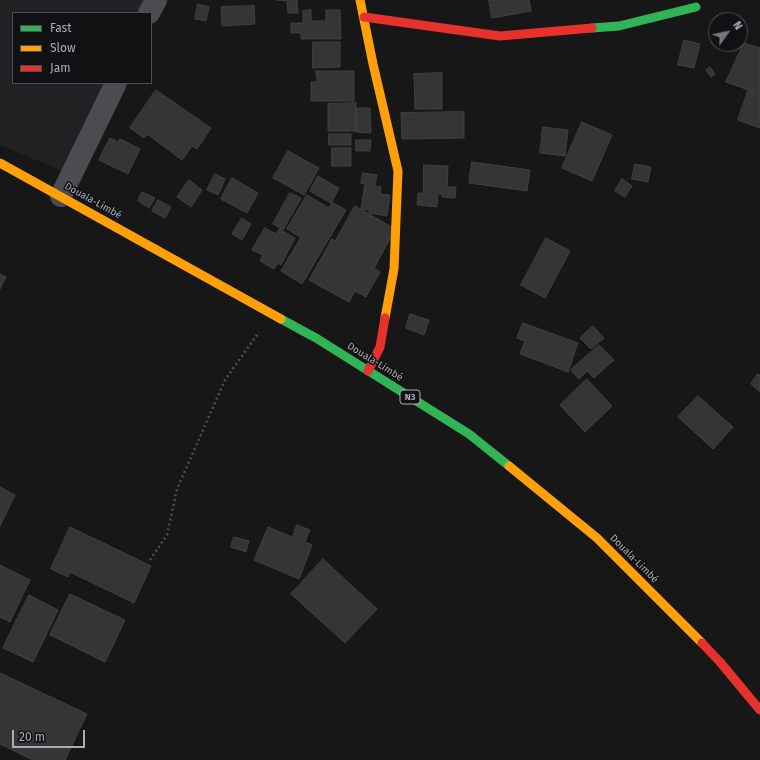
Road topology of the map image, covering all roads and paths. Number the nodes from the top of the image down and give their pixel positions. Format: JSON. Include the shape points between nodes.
{"nodes":[{"id":1,"x":156,"y":0,"type":"edge"},
{"id":2,"x":360,"y":0,"type":"edge"},
{"id":3,"x":696,"y":7,"type":"dead end"},
{"id":4,"x":150,"y":12,"type":"edge"},
{"id":5,"x":364,"y":17,"type":"junction"},
{"id":6,"x":116,"y":84,"type":"edge"},
{"id":7,"x":0,"y":163,"type":"edge"},
{"id":8,"x":61,"y":196,"type":"junction"},
{"id":9,"x":272,"y":314,"type":"junction"},
{"id":10,"x":368,"y":371,"type":"junction"},
{"id":11,"x":150,"y":560,"type":"dead end"},
{"id":12,"x":760,"y":710,"type":"edge"}],
"edges":[{"from":1,"to":4,"type":"street"},
{"from":2,"to":5,"type":"main road"},
{"from":3,"to":5,"type":"main road","via":[[619,26],[500,36]]},
{"from":5,"to":10,"type":"main road","via":[[398,171],[394,269],[380,347]]},
{"from":6,"to":8,"type":"street"},
{"from":7,"to":8,"type":"main road","name":"Douala-Limbé","number":"N3"},
{"from":8,"to":9,"type":"main road","name":"Douala-Limbé","number":"N3"},
{"from":9,"to":10,"type":"main road","name":"Douala-Limbé","number":"N3"},
{"from":9,"to":11,"type":"path","via":[[224,380],[177,489],[167,535]]},
{"from":10,"to":12,"type":"main road","name":"Douala-Limbé","number":"N3","via":[[469,434],[597,538],[720,662]]}]}
